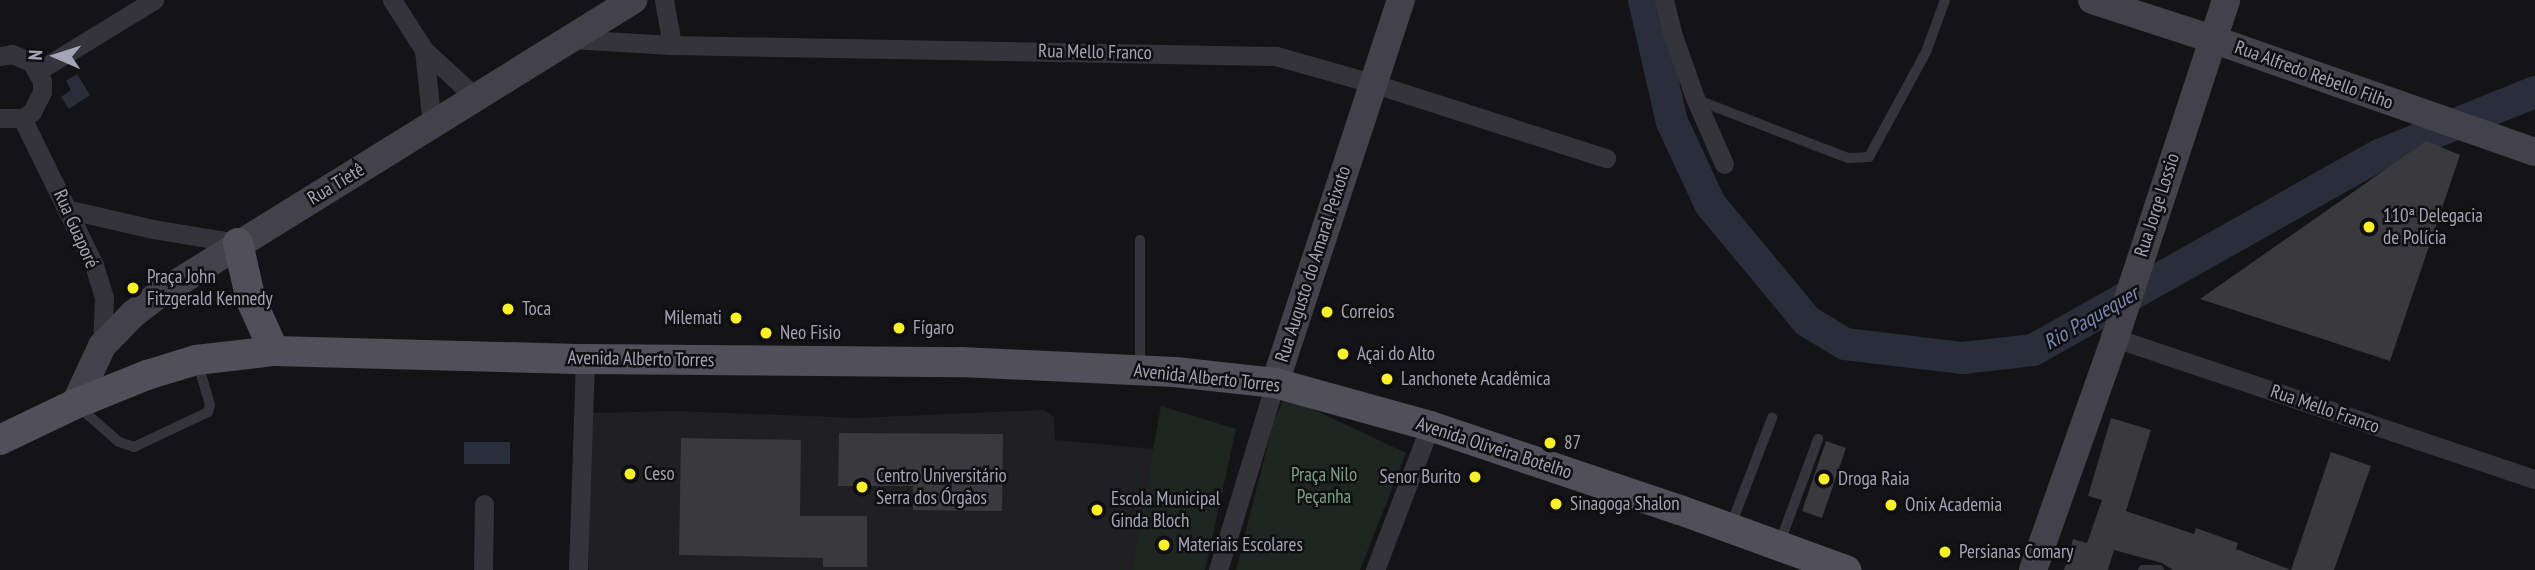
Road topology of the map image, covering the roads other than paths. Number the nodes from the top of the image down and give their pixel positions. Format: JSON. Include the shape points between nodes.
{"nodes":[{"id":1,"x":154,"y":0,"type":"edge"},
{"id":2,"x":392,"y":0,"type":"edge"},
{"id":3,"x":633,"y":0,"type":"edge"},
{"id":4,"x":664,"y":0,"type":"edge"},
{"id":5,"x":1401,"y":0,"type":"edge"},
{"id":6,"x":1664,"y":0,"type":"edge"},
{"id":7,"x":1945,"y":0,"type":"edge"},
{"id":8,"x":2092,"y":0,"type":"edge"},
{"id":9,"x":2226,"y":0,"type":"edge"},
{"id":10,"x":2212,"y":38,"type":"junction"},
{"id":11,"x":569,"y":39,"type":"junction"},
{"id":12,"x":673,"y":45,"type":"junction"},
{"id":13,"x":424,"y":50,"type":"junction"},
{"id":14,"x":1,"y":54,"type":"edge"},
{"id":15,"x":38,"y":71,"type":"junction"},
{"id":16,"x":1372,"y":83,"type":"junction"},
{"id":17,"x":474,"y":96,"type":"junction"},
{"id":18,"x":1695,"y":98,"type":"junction"},
{"id":19,"x":0,"y":118,"type":"edge"},
{"id":20,"x":22,"y":118,"type":"junction"},
{"id":21,"x":432,"y":125,"type":"junction"},
{"id":22,"x":2535,"y":152,"type":"edge"},
{"id":23,"x":1606,"y":159,"type":"dead end"},
{"id":24,"x":1724,"y":164,"type":"dead end"},
{"id":25,"x":70,"y":210,"type":"junction"},
{"id":26,"x":1140,"y":240,"type":"dead end"},
{"id":27,"x":239,"y":243,"type":"junction"},
{"id":28,"x":2118,"y":330,"type":"junction"},
{"id":29,"x":102,"y":346,"type":"junction"},
{"id":30,"x":274,"y":351,"type":"junction"},
{"id":31,"x":585,"y":359,"type":"junction"},
{"id":32,"x":197,"y":360,"type":"junction"},
{"id":33,"x":1140,"y":370,"type":"junction"},
{"id":34,"x":1286,"y":386,"type":"junction"},
{"id":35,"x":75,"y":404,"type":"junction"},
{"id":36,"x":1772,"y":418,"type":"dead end"},
{"id":37,"x":1430,"y":426,"type":"junction"},
{"id":38,"x":1818,"y":439,"type":"dead end"},
{"id":39,"x":0,"y":440,"type":"edge"},
{"id":40,"x":2535,"y":479,"type":"edge"},
{"id":41,"x":484,"y":504,"type":"dead end"},
{"id":42,"x":1730,"y":528,"type":"junction"},
{"id":43,"x":1779,"y":545,"type":"junction"},
{"id":44,"x":483,"y":570,"type":"edge"},
{"id":45,"x":578,"y":570,"type":"edge"},
{"id":46,"x":1218,"y":570,"type":"edge"},
{"id":47,"x":1375,"y":570,"type":"edge"},
{"id":48,"x":1846,"y":570,"type":"edge"},
{"id":49,"x":2034,"y":570,"type":"edge"},
{"id":50,"x":2143,"y":570,"type":"edge"},
{"id":51,"x":2159,"y":570,"type":"edge"}],
"edges":[{"from":1,"to":15,"type":"street"},
{"from":2,"to":13,"type":"street"},
{"from":3,"to":11,"type":"main road","name":"Rua Tietê"},
{"from":4,"to":12,"type":"street"},
{"from":5,"to":16,"type":"main road","name":"Rua Augusto do Amaral Peixoto"},
{"from":6,"to":18,"type":"street"},
{"from":7,"to":18,"type":"lane","via":[[1926,52],[1869,157],[1848,158]]},
{"from":8,"to":10,"type":"main road","name":"Rua Alfredo Rebello Filho"},
{"from":9,"to":10,"type":"main road","name":"Rua Jorge Lossio"},
{"from":10,"to":22,"type":"main road","name":"Rua Alfredo Rebello Filho"},
{"from":10,"to":28,"type":"main road","name":"Rua Jorge Lossio"},
{"from":11,"to":12,"type":"street","name":"Rua Mello Franco"},
{"from":11,"to":17,"type":"main road","name":"Rua Tietê"},
{"from":12,"to":16,"type":"street","name":"Rua Mello Franco","via":[[1276,56]]},
{"from":13,"to":17,"type":"street"},
{"from":13,"to":21,"type":"street"},
{"from":14,"to":15,"type":"street","via":[[22,57]]},
{"from":15,"to":20,"type":"street","via":[[42,81],[38,103]]},
{"from":16,"to":23,"type":"street","name":"Rua Mello Franco"},
{"from":16,"to":34,"type":"main road","name":"Rua Augusto do Amaral Peixoto"},
{"from":17,"to":21,"type":"main road","name":"Rua Tietê"},
{"from":18,"to":24,"type":"street"},
{"from":19,"to":20,"type":"street"},
{"from":20,"to":25,"type":"street","name":"Rua Guaporé"},
{"from":21,"to":27,"type":"main road","name":"Rua Tietê"},
{"from":25,"to":27,"type":"street"},
{"from":25,"to":29,"type":"street","name":"Rua Guaporé","via":[[104,298]]},
{"from":26,"to":33,"type":"lane"},
{"from":27,"to":29,"type":"main road","name":"Rua Tietê","via":[[133,314]]},
{"from":27,"to":30,"type":"main road","via":[[251,300]]},
{"from":28,"to":40,"type":"street","name":"Rua Mello Franco"},
{"from":28,"to":49,"type":"main road","name":"Rua Jorge Lossio"},
{"from":29,"to":35,"type":"main road","name":"Rua Tietê"},
{"from":30,"to":31,"type":"main road","name":"Avenida Alberto Torres"},
{"from":30,"to":32,"type":"main road","name":"Avenida Alberto Torres"},
{"from":31,"to":33,"type":"main road","name":"Avenida Alberto Torres","via":[[961,362]]},
{"from":31,"to":45,"type":"street"},
{"from":32,"to":35,"type":"main road","name":"Avenida Alberto Torres"},
{"from":32,"to":35,"type":"lane","via":[[208,412],[134,447],[119,442]]},
{"from":33,"to":34,"type":"main road","name":"Avenida Alberto Torres"},
{"from":34,"to":37,"type":"main road","name":"Avenida Oliveira Botelho"},
{"from":34,"to":46,"type":"street","name":"Rua Augusto do Amaral Peixoto"},
{"from":35,"to":39,"type":"main road","name":"Avenida Alberto Torres"},
{"from":36,"to":42,"type":"lane"},
{"from":37,"to":42,"type":"main road","name":"Avenida Oliveira Botelho"},
{"from":37,"to":47,"type":"street"},
{"from":38,"to":43,"type":"lane"},
{"from":41,"to":44,"type":"street"},
{"from":42,"to":43,"type":"main road","name":"Avenida Oliveira Botelho"},
{"from":43,"to":48,"type":"main road","name":"Avenida Oliveira Botelho"},
{"from":50,"to":51,"type":"lane"}]}
